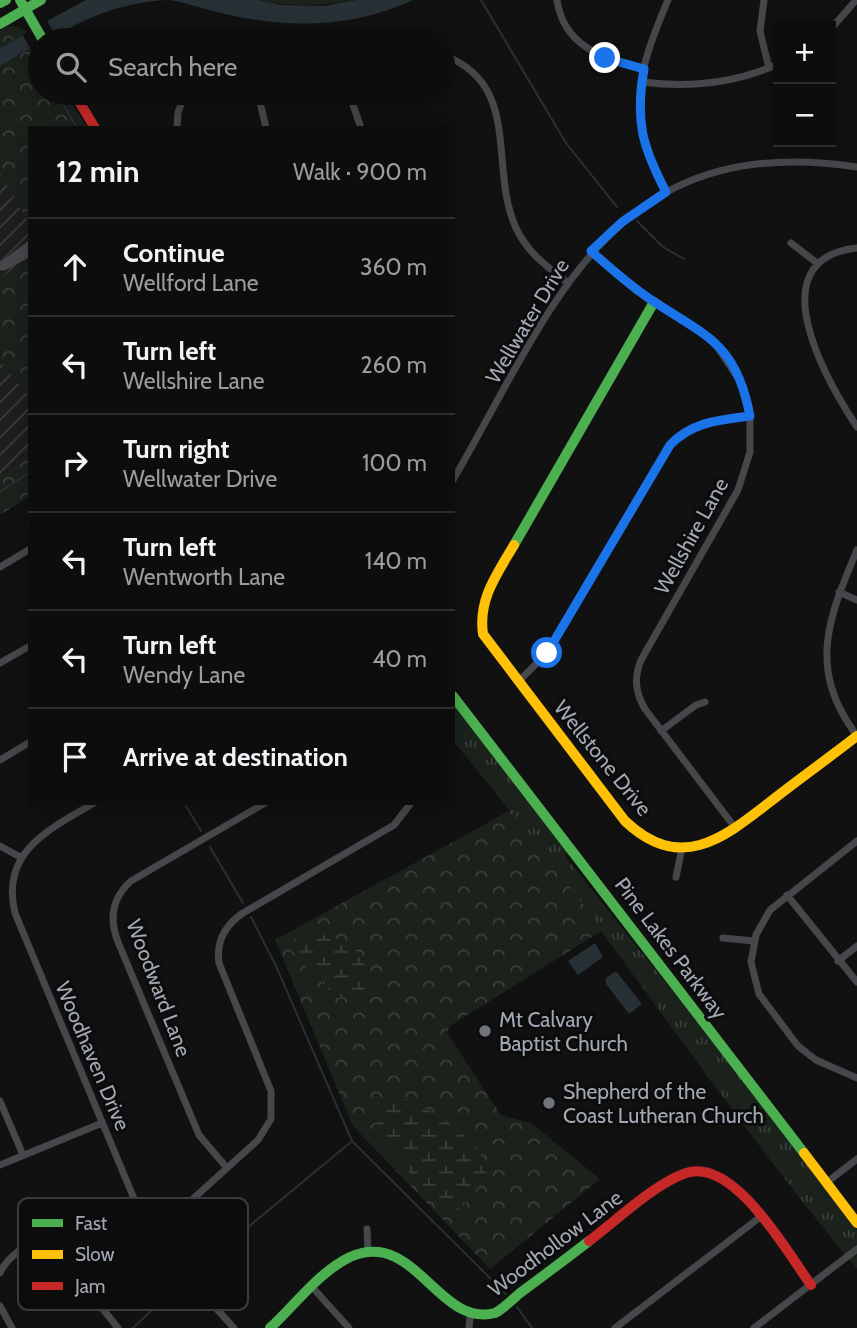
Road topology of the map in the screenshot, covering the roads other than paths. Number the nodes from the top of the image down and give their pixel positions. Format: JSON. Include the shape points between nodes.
{"nodes":[{"id":1,"x":6,"y":0,"type":"edge"},
{"id":2,"x":41,"y":0,"type":"edge"},
{"id":3,"x":557,"y":0,"type":"edge"},
{"id":4,"x":668,"y":0,"type":"edge"},
{"id":5,"x":764,"y":0,"type":"edge"},
{"id":6,"x":856,"y":0,"type":"edge"},
{"id":7,"x":0,"y":4,"type":"edge"},
{"id":8,"x":23,"y":5,"type":"edge"},
{"id":9,"x":836,"y":23,"type":"edge"},
{"id":10,"x":0,"y":24,"type":"edge"},
{"id":11,"x":36,"y":28,"type":"edge"},
{"id":12,"x":455,"y":62,"type":"edge"},
{"id":13,"x":773,"y":66,"type":"edge"},
{"id":14,"x":769,"y":68,"type":"junction"},
{"id":15,"x":644,"y":69,"type":"junction"},
{"id":16,"x":642,"y":82,"type":"junction"},
{"id":17,"x":81,"y":105,"type":"edge"},
{"id":18,"x":181,"y":105,"type":"edge"},
{"id":19,"x":261,"y":105,"type":"edge"},
{"id":20,"x":353,"y":105,"type":"edge"},
{"id":21,"x":94,"y":126,"type":"edge"},
{"id":22,"x":177,"y":126,"type":"edge"},
{"id":23,"x":266,"y":126,"type":"edge"},
{"id":24,"x":360,"y":126,"type":"edge"},
{"id":25,"x":857,"y":167,"type":"edge"},
{"id":26,"x":666,"y":192,"type":"junction"},
{"id":27,"x":791,"y":243,"type":"dead end"},
{"id":28,"x":28,"y":246,"type":"edge"},
{"id":29,"x":857,"y":248,"type":"edge"},
{"id":30,"x":591,"y":251,"type":"junction"},
{"id":31,"x":28,"y":254,"type":"edge"},
{"id":32,"x":817,"y":264,"type":"junction"},
{"id":33,"x":0,"y":268,"type":"edge"},
{"id":34,"x":567,"y":282,"type":"junction"},
{"id":35,"x":654,"y":302,"type":"junction"},
{"id":36,"x":750,"y":416,"type":"junction"},
{"id":37,"x":857,"y":427,"type":"edge"},
{"id":38,"x":455,"y":478,"type":"edge"},
{"id":39,"x":857,"y":550,"type":"edge"},
{"id":40,"x":28,"y":551,"type":"edge"},
{"id":41,"x":0,"y":567,"type":"edge"},
{"id":42,"x":839,"y":592,"type":"junction"},
{"id":43,"x":857,"y":600,"type":"edge"},
{"id":44,"x":28,"y":647,"type":"edge"},
{"id":45,"x":0,"y":663,"type":"edge"},
{"id":46,"x":519,"y":682,"type":"junction"},
{"id":47,"x":455,"y":699,"type":"edge"},
{"id":48,"x":705,"y":702,"type":"dead end"},
{"id":49,"x":661,"y":731,"type":"junction"},
{"id":50,"x":857,"y":736,"type":"edge"},
{"id":51,"x":28,"y":744,"type":"edge"},
{"id":52,"x":0,"y":760,"type":"edge"},
{"id":53,"x":91,"y":805,"type":"edge"},
{"id":54,"x":262,"y":805,"type":"edge"},
{"id":55,"x":409,"y":805,"type":"edge"},
{"id":56,"x":736,"y":829,"type":"junction"},
{"id":57,"x":857,"y":841,"type":"edge"},
{"id":58,"x":0,"y":846,"type":"edge"},
{"id":59,"x":682,"y":848,"type":"junction"},
{"id":60,"x":22,"y":858,"type":"junction"},
{"id":61,"x":676,"y":877,"type":"dead end"},
{"id":62,"x":787,"y":895,"type":"junction"},
{"id":63,"x":723,"y":937,"type":"dead end"},
{"id":64,"x":754,"y":941,"type":"junction"},
{"id":65,"x":857,"y":947,"type":"edge"},
{"id":66,"x":838,"y":961,"type":"junction"},
{"id":67,"x":857,"y":982,"type":"edge"},
{"id":68,"x":857,"y":1078,"type":"edge"},
{"id":69,"x":0,"y":1101,"type":"edge"},
{"id":70,"x":102,"y":1123,"type":"junction"},
{"id":71,"x":23,"y":1155,"type":"junction"},
{"id":72,"x":857,"y":1159,"type":"edge"},
{"id":73,"x":0,"y":1165,"type":"edge"},
{"id":74,"x":227,"y":1168,"type":"junction"},
{"id":75,"x":826,"y":1183,"type":"junction"},
{"id":76,"x":134,"y":1198,"type":"edge"},
{"id":77,"x":194,"y":1198,"type":"edge"},
{"id":78,"x":759,"y":1217,"type":"junction"},
{"id":79,"x":857,"y":1223,"type":"edge"},
{"id":80,"x":367,"y":1230,"type":"dead end"},
{"id":81,"x":857,"y":1249,"type":"edge"},
{"id":82,"x":18,"y":1250,"type":"edge"},
{"id":83,"x":368,"y":1252,"type":"junction"},
{"id":84,"x":0,"y":1273,"type":"edge"},
{"id":85,"x":811,"y":1285,"type":"junction"},
{"id":86,"x":313,"y":1288,"type":"junction"},
{"id":87,"x":0,"y":1306,"type":"edge"},
{"id":88,"x":104,"y":1310,"type":"edge"},
{"id":89,"x":218,"y":1310,"type":"edge"},
{"id":90,"x":470,"y":1322,"type":"edge"},
{"id":91,"x":12,"y":1328,"type":"edge"},
{"id":92,"x":118,"y":1328,"type":"edge"},
{"id":93,"x":234,"y":1328,"type":"edge"},
{"id":94,"x":270,"y":1328,"type":"edge"},
{"id":95,"x":349,"y":1328,"type":"edge"},
{"id":96,"x":615,"y":1328,"type":"edge"},
{"id":97,"x":754,"y":1328,"type":"edge"}],
"edges":[{"from":1,"to":7,"type":"street"},
{"from":2,"to":8,"type":"street"},
{"from":3,"to":15,"type":"street","via":[[563,21],[579,44],[601,57]]},
{"from":4,"to":15,"type":"street"},
{"from":5,"to":14,"type":"street","via":[[760,31]]},
{"from":6,"to":9,"type":"street"},
{"from":8,"to":10,"type":"street"},
{"from":8,"to":11,"type":"street"},
{"from":12,"to":34,"type":"street","via":[[472,71],[488,90],[496,112],[515,225],[533,254]]},
{"from":13,"to":14,"type":"street"},
{"from":14,"to":16,"type":"street","via":[[699,85]]},
{"from":15,"to":16,"type":"street"},
{"from":16,"to":26,"type":"street","via":[[640,130]]},
{"from":17,"to":21,"type":"street"},
{"from":18,"to":22,"type":"street"},
{"from":19,"to":23,"type":"street"},
{"from":20,"to":24,"type":"street"},
{"from":25,"to":26,"type":"street","name":"Wellwater Drive","via":[[801,160],[759,163],[705,176]]},
{"from":26,"to":30,"type":"street","name":"Wellwater Drive","via":[[622,222]]},
{"from":27,"to":32,"type":"street"},
{"from":28,"to":33,"type":"street"},
{"from":29,"to":32,"type":"street","via":[[837,251]]},
{"from":30,"to":34,"type":"street","name":"Wellwater Drive"},
{"from":30,"to":35,"type":"street","name":"Wellshire Lane"},
{"from":31,"to":33,"type":"street"},
{"from":32,"to":37,"type":"street","via":[[805,285],[804,308],[830,380]]},
{"from":34,"to":38,"type":"street","name":"Wellwater Drive"},
{"from":35,"to":36,"type":"street","name":"Wellshire Lane","via":[[704,332],[720,348],[740,381]]},
{"from":35,"to":46,"type":"street","name":"Wellstone Drive","via":[[482,603],[484,634]]},
{"from":36,"to":46,"type":"street","via":[[701,424],[670,445],[547,653]]},
{"from":36,"to":49,"type":"street","name":"Wellshire Lane","via":[[750,452],[738,491],[638,668],[640,701]]},
{"from":39,"to":42,"type":"street"},
{"from":40,"to":41,"type":"street"},
{"from":42,"to":43,"type":"street"},
{"from":42,"to":50,"type":"street","via":[[827,630],[826,664],[838,706]]},
{"from":44,"to":45,"type":"street"},
{"from":46,"to":59,"type":"street","name":"Wellstone Drive","via":[[629,825],[652,842]]},
{"from":47,"to":75,"type":"street","name":"Pine Lakes Parkway"},
{"from":48,"to":49,"type":"street"},
{"from":49,"to":56,"type":"street","name":"Wellshire Lane"},
{"from":50,"to":56,"type":"street","name":"Wellstone Drive"},
{"from":51,"to":52,"type":"street"},
{"from":53,"to":60,"type":"street","name":"Woodhaven Drive","via":[[39,836]]},
{"from":54,"to":74,"type":"street","name":"Woodward Lane","via":[[131,881],[118,896],[113,915],[118,942],[199,1135]]},
{"from":55,"to":74,"type":"street","via":[[394,825],[249,909],[225,930],[218,950],[220,968],[270,1087],[273,1105],[265,1132]]},
{"from":56,"to":59,"type":"street","name":"Wellstone Drive","via":[[710,844]]},
{"from":57,"to":62,"type":"street"},
{"from":58,"to":60,"type":"street"},
{"from":59,"to":61,"type":"street"},
{"from":60,"to":70,"type":"street","name":"Woodhaven Drive","via":[[13,886],[17,919]]},
{"from":62,"to":64,"type":"street","via":[[766,914]]},
{"from":62,"to":66,"type":"street"},
{"from":63,"to":64,"type":"street"},
{"from":64,"to":68,"type":"street","via":[[752,974],[768,1007],[804,1052]]},
{"from":65,"to":66,"type":"street"},
{"from":66,"to":67,"type":"street"},
{"from":69,"to":71,"type":"street"},
{"from":70,"to":71,"type":"street"},
{"from":70,"to":76,"type":"street","name":"Woodhaven Drive"},
{"from":71,"to":73,"type":"street"},
{"from":72,"to":75,"type":"street"},
{"from":74,"to":77,"type":"street"},
{"from":75,"to":79,"type":"street","name":"Pine Lakes Parkway"},
{"from":78,"to":85,"type":"street","name":"Woodhollow Lane"},
{"from":78,"to":90,"type":"street","name":"Woodhollow Lane","via":[[725,1179],[705,1171],[685,1173],[501,1309]]},
{"from":78,"to":96,"type":"street"},
{"from":80,"to":83,"type":"street"},
{"from":81,"to":85,"type":"street"},
{"from":82,"to":84,"type":"street"},
{"from":83,"to":86,"type":"street","via":[[347,1259]]},
{"from":83,"to":90,"type":"street","name":"Woodhollow Lane","via":[[398,1260],[446,1308]]},
{"from":85,"to":97,"type":"street"},
{"from":86,"to":94,"type":"street"},
{"from":86,"to":95,"type":"street"},
{"from":87,"to":91,"type":"street"},
{"from":88,"to":92,"type":"street"},
{"from":89,"to":93,"type":"street","name":"Woodhaven Drive"}]}
